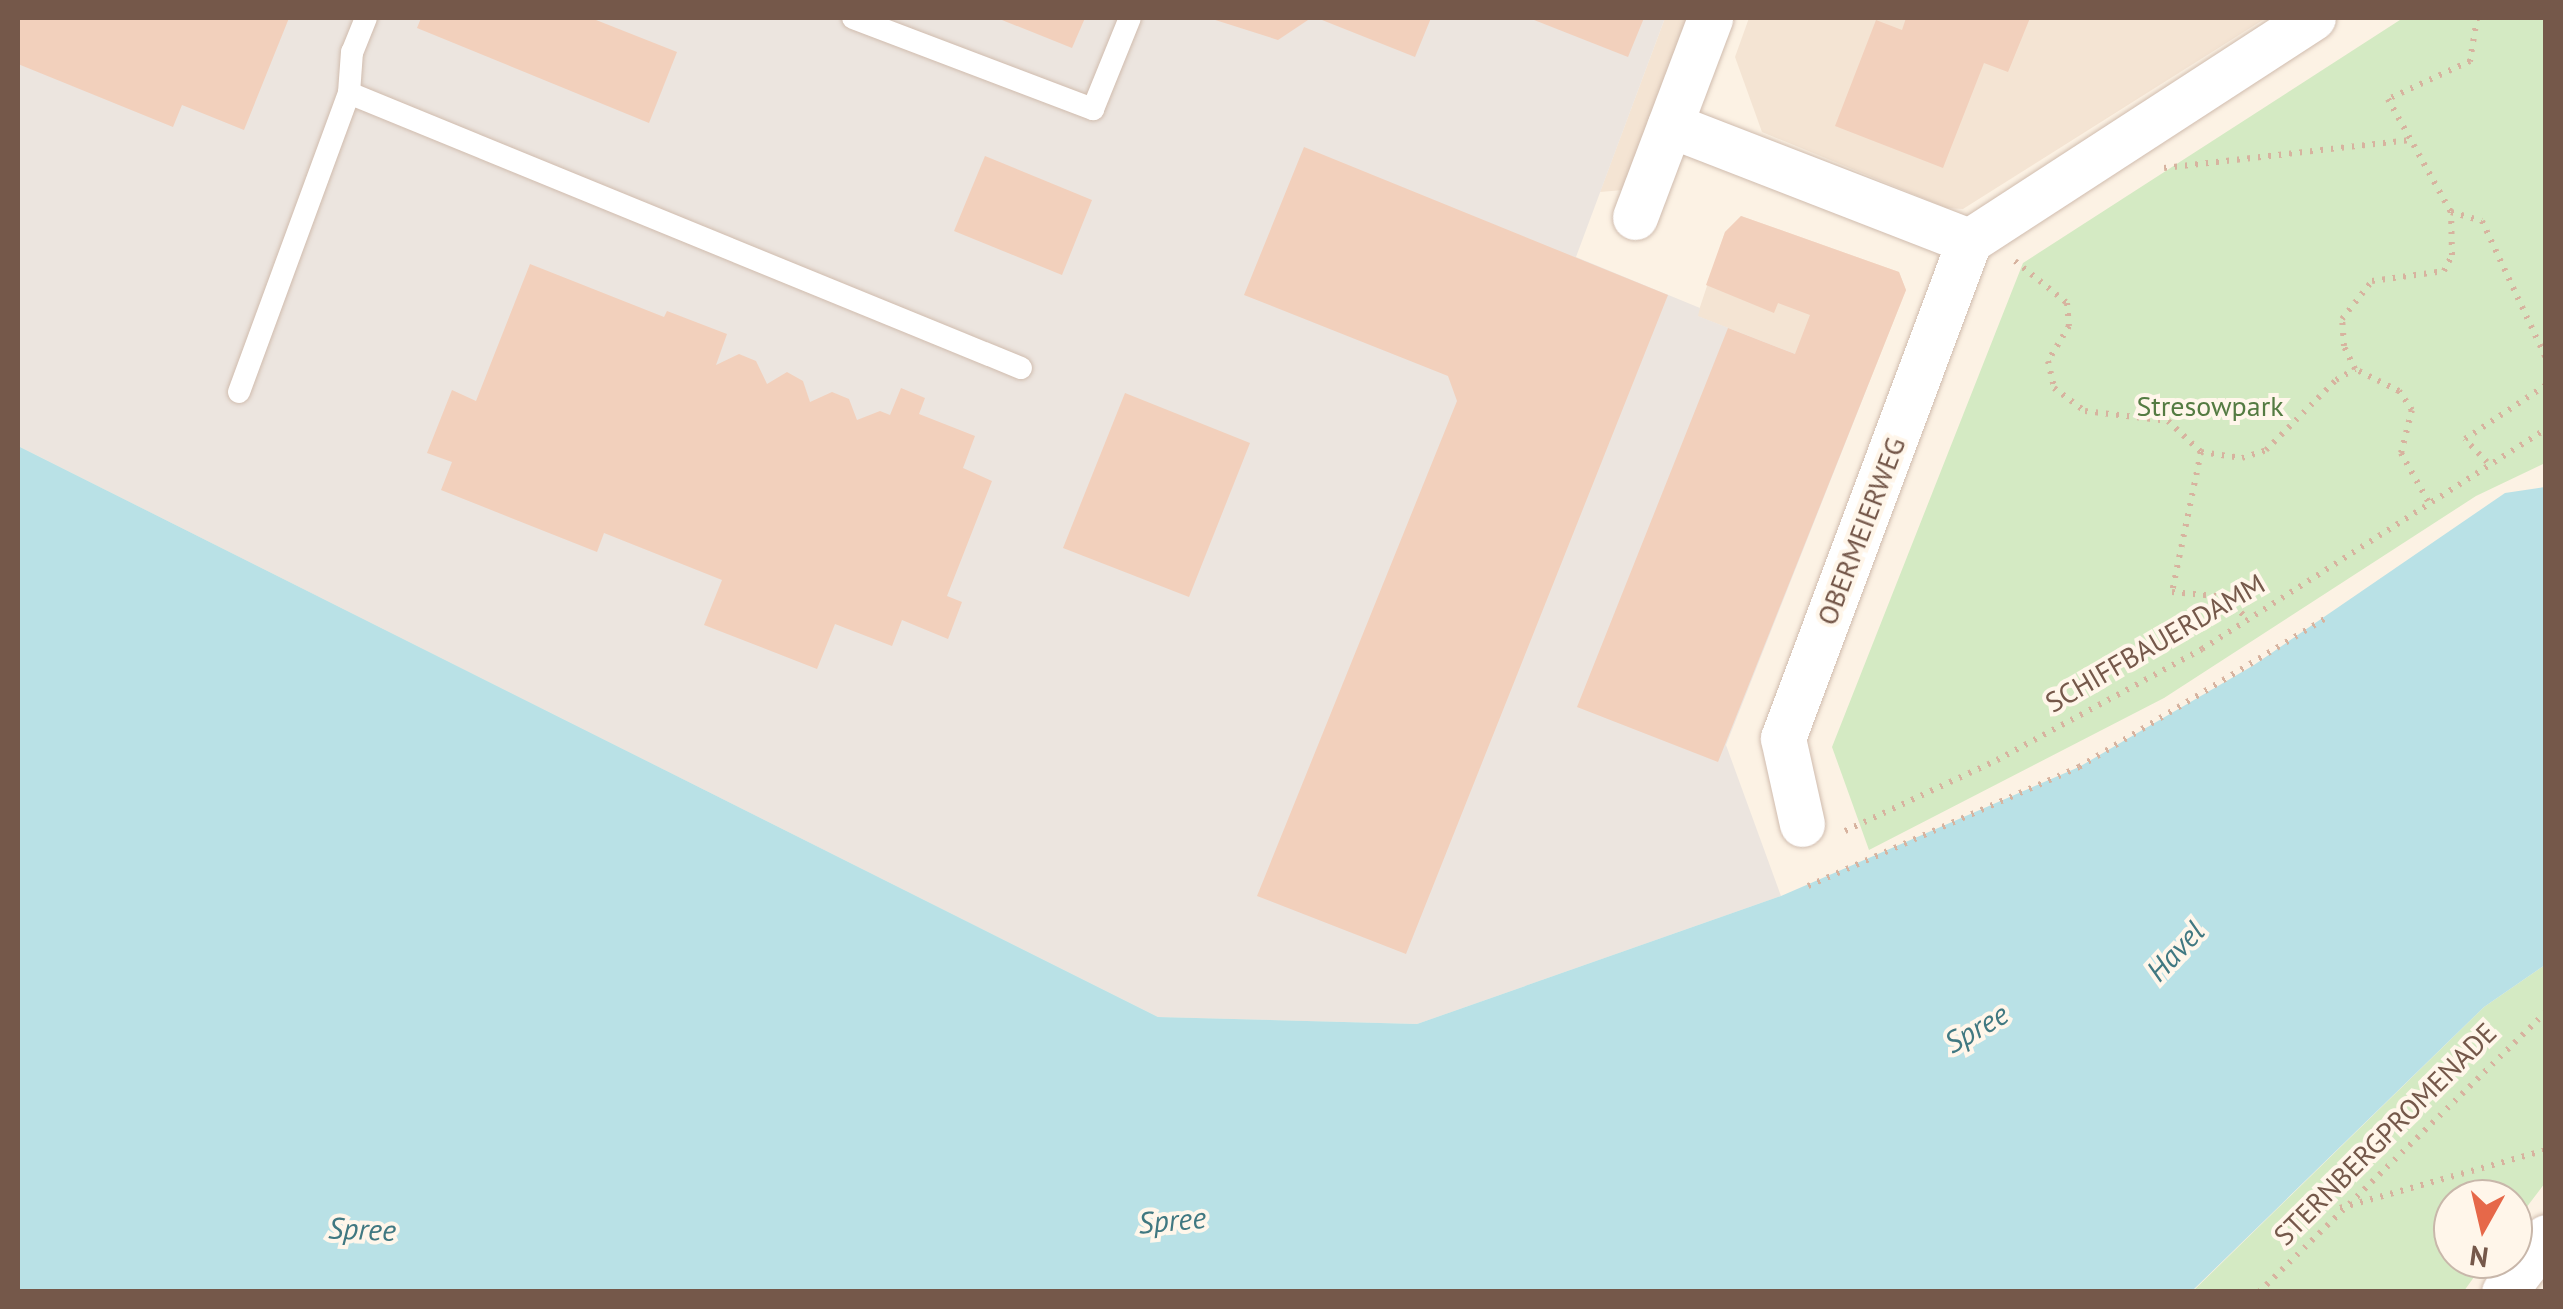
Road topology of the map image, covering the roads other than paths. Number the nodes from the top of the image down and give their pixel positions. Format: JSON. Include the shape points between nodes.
{"nodes":[{"id":1,"x":366,"y":18,"type":"edge"},
{"id":2,"x":853,"y":18,"type":"edge"},
{"id":3,"x":1130,"y":18,"type":"edge"},
{"id":4,"x":1710,"y":18,"type":"edge"},
{"id":5,"x":2313,"y":18,"type":"edge"},
{"id":6,"x":349,"y":93,"type":"junction"},
{"id":7,"x":1670,"y":125,"type":"junction"},
{"id":8,"x":1636,"y":217,"type":"dead end"},
{"id":9,"x":1990,"y":250,"type":"junction"},
{"id":10,"x":1021,"y":368,"type":"dead end"},
{"id":11,"x":238,"y":392,"type":"dead end"},
{"id":12,"x":1802,"y":824,"type":"road end"},
{"id":13,"x":2546,"y":1237,"type":"edge"},
{"id":14,"x":2504,"y":1292,"type":"edge"}],
"edges":[{"from":1,"to":6,"type":"lane","via":[[352,52]]},
{"from":2,"to":3,"type":"lane","via":[[1092,108]]},
{"from":4,"to":7,"type":"street"},
{"from":5,"to":9,"type":"street"},
{"from":6,"to":10,"type":"lane"},
{"from":6,"to":11,"type":"lane"},
{"from":7,"to":8,"type":"street"},
{"from":7,"to":9,"type":"street"},
{"from":9,"to":12,"type":"street","name":"OBERMEIERWEG","via":[[1783,738]]},
{"from":13,"to":14,"type":"street"}]}
